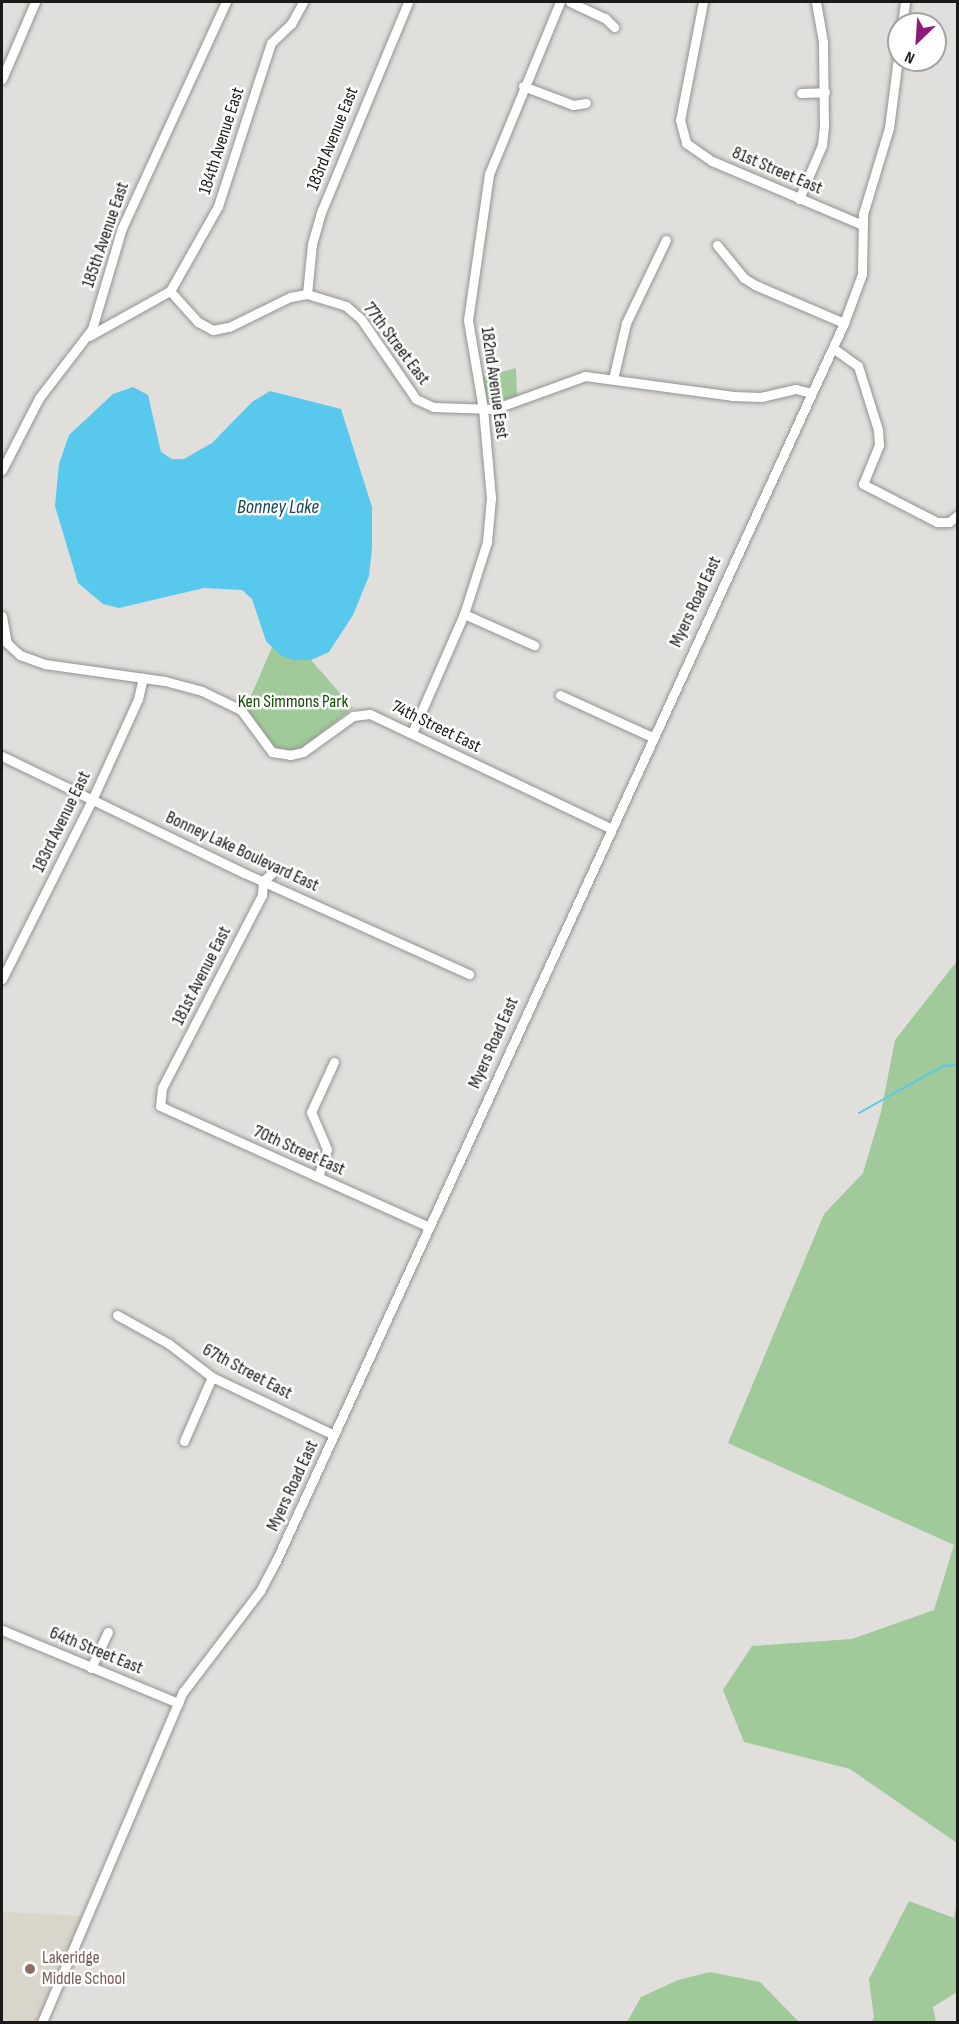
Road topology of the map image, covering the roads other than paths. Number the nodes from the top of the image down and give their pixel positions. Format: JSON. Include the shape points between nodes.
{"nodes":[{"id":1,"x":35,"y":2,"type":"edge"},
{"id":2,"x":226,"y":2,"type":"edge"},
{"id":3,"x":303,"y":2,"type":"edge"},
{"id":4,"x":408,"y":2,"type":"edge"},
{"id":5,"x":560,"y":2,"type":"edge"},
{"id":6,"x":570,"y":2,"type":"edge"},
{"id":7,"x":703,"y":2,"type":"edge"},
{"id":8,"x":816,"y":2,"type":"edge"},
{"id":9,"x":614,"y":27,"type":"dead end"},
{"id":10,"x":896,"y":72,"type":"edge"},
{"id":11,"x":2,"y":79,"type":"edge"},
{"id":12,"x":523,"y":86,"type":"junction"},
{"id":13,"x":825,"y":92,"type":"junction"},
{"id":14,"x":801,"y":93,"type":"dead end"},
{"id":15,"x":586,"y":104,"type":"dead end"},
{"id":16,"x":799,"y":199,"type":"junction"},
{"id":17,"x":863,"y":225,"type":"junction"},
{"id":18,"x":666,"y":240,"type":"dead end"},
{"id":19,"x":717,"y":245,"type":"dead end"},
{"id":20,"x":170,"y":291,"type":"junction"},
{"id":21,"x":307,"y":294,"type":"junction"},
{"id":22,"x":844,"y":323,"type":"junction"},
{"id":23,"x":89,"y":336,"type":"junction"},
{"id":24,"x":833,"y":348,"type":"junction"},
{"id":25,"x":613,"y":379,"type":"junction"},
{"id":26,"x":811,"y":393,"type":"junction"},
{"id":27,"x":483,"y":410,"type":"junction"},
{"id":28,"x":2,"y":470,"type":"edge"},
{"id":29,"x":957,"y":515,"type":"edge"},
{"id":30,"x":464,"y":614,"type":"junction"},
{"id":31,"x":2,"y":616,"type":"edge"},
{"id":32,"x":534,"y":645,"type":"dead end"},
{"id":33,"x":143,"y":678,"type":"junction"},
{"id":34,"x":560,"y":695,"type":"dead end"},
{"id":35,"x":412,"y":733,"type":"junction"},
{"id":36,"x":652,"y":737,"type":"junction"},
{"id":37,"x":2,"y":756,"type":"edge"},
{"id":38,"x":92,"y":800,"type":"junction"},
{"id":39,"x":610,"y":828,"type":"junction"},
{"id":40,"x":278,"y":869,"type":"dead end"},
{"id":41,"x":263,"y":881,"type":"junction"},
{"id":42,"x":469,"y":974,"type":"dead end"},
{"id":43,"x":2,"y":979,"type":"edge"},
{"id":44,"x":334,"y":1062,"type":"dead end"},
{"id":45,"x":158,"y":1103,"type":"joint"},
{"id":46,"x":318,"y":1177,"type":"junction"},
{"id":47,"x":429,"y":1227,"type":"junction"},
{"id":48,"x":117,"y":1314,"type":"dead end"},
{"id":49,"x":212,"y":1377,"type":"junction"},
{"id":50,"x":334,"y":1435,"type":"junction"},
{"id":51,"x":184,"y":1441,"type":"dead end"},
{"id":52,"x":2,"y":1630,"type":"edge"},
{"id":53,"x":108,"y":1632,"type":"dead end"},
{"id":54,"x":91,"y":1668,"type":"junction"},
{"id":55,"x":178,"y":1703,"type":"junction"},
{"id":56,"x":42,"y":2022,"type":"edge"}],
"edges":[{"from":1,"to":11,"type":"street"},
{"from":2,"to":23,"type":"street","name":"185th Avenue East","via":[[122,228]]},
{"from":3,"to":20,"type":"street","name":"184th Avenue East","via":[[291,24],[271,43],[219,206]]},
{"from":4,"to":21,"type":"street","name":"183rd Avenue East","via":[[322,210],[312,244]]},
{"from":5,"to":12,"type":"street","name":"182nd Avenue East"},
{"from":6,"to":9,"type":"street","via":[[605,18]]},
{"from":7,"to":16,"type":"street","name":"81st Street East","via":[[680,120],[684,139],[699,154]]},
{"from":8,"to":13,"type":"street"},
{"from":10,"to":17,"type":"street","name":"Myers Road East","via":[[889,129],[866,199]]},
{"from":12,"to":15,"type":"street","via":[[573,105]]},
{"from":12,"to":27,"type":"street","name":"182nd Avenue East","via":[[489,174],[468,320]]},
{"from":13,"to":14,"type":"street"},
{"from":13,"to":16,"type":"street","via":[[823,140]]},
{"from":16,"to":17,"type":"street","name":"81st Street East"},
{"from":17,"to":22,"type":"street","name":"Myers Road East","via":[[862,274]]},
{"from":18,"to":25,"type":"street","via":[[626,323]]},
{"from":19,"to":22,"type":"street","via":[[744,279]]},
{"from":20,"to":21,"type":"street","via":[[198,322],[217,330],[282,299]]},
{"from":20,"to":23,"type":"street"},
{"from":21,"to":27,"type":"street","name":"77th Street East","via":[[356,313],[420,402],[444,409]]},
{"from":22,"to":24,"type":"street","name":"Myers Road East"},
{"from":23,"to":28,"type":"street","name":"185th Avenue East","via":[[39,398]]},
{"from":24,"to":26,"type":"street","name":"Myers Road East"},
{"from":24,"to":29,"type":"street","via":[[858,366],[878,430],[879,445],[863,484],[937,522],[949,522]]},
{"from":25,"to":26,"type":"street","name":"77th Street East","via":[[742,397],[796,389]]},
{"from":25,"to":27,"type":"street","name":"77th Street East","via":[[578,376]]},
{"from":26,"to":36,"type":"street","name":"Myers Road East"},
{"from":27,"to":30,"type":"street","name":"182nd Avenue East","via":[[490,521],[482,563]]},
{"from":30,"to":32,"type":"street"},
{"from":30,"to":35,"type":"street","name":"182nd Avenue East"},
{"from":31,"to":33,"type":"street","name":"74th Street East","via":[[11,648],[38,662]]},
{"from":33,"to":35,"type":"street","name":"74th Street East","via":[[185,686],[234,705],[250,720],[268,748],[281,755],[303,752],[360,714],[375,716]]},
{"from":33,"to":38,"type":"street","name":"183rd Avenue East","via":[[138,699]]},
{"from":34,"to":36,"type":"street"},
{"from":35,"to":39,"type":"street","name":"74th Street East"},
{"from":36,"to":39,"type":"street","name":"Myers Road East"},
{"from":37,"to":38,"type":"street","name":"Bonney Lake Boulevard East"},
{"from":38,"to":41,"type":"street","name":"Bonney Lake Boulevard East"},
{"from":38,"to":43,"type":"street","name":"183rd Avenue East"},
{"from":39,"to":47,"type":"street","name":"Myers Road East"},
{"from":40,"to":41,"type":"street"},
{"from":41,"to":42,"type":"street","name":"Bonney Lake Boulevard East"},
{"from":41,"to":45,"type":"street","name":"181st Avenue East","via":[[262,895]]},
{"from":44,"to":46,"type":"street","via":[[311,1112],[327,1149]]},
{"from":45,"to":46,"type":"street","name":"70th Street East","via":[[169,1113]]},
{"from":46,"to":47,"type":"street","name":"70th Street East"},
{"from":47,"to":50,"type":"street","name":"Myers Road East"},
{"from":48,"to":49,"type":"street","name":"67th Street East","via":[[169,1344]]},
{"from":49,"to":50,"type":"street","name":"67th Street East"},
{"from":49,"to":51,"type":"street"},
{"from":50,"to":55,"type":"street","name":"Myers Road East","via":[[260,1591],[200,1665]]},
{"from":52,"to":54,"type":"street","name":"64th Street East"},
{"from":53,"to":54,"type":"street"},
{"from":54,"to":55,"type":"street","name":"64th Street East"},
{"from":55,"to":56,"type":"street","name":"Myers Road East"}]}
